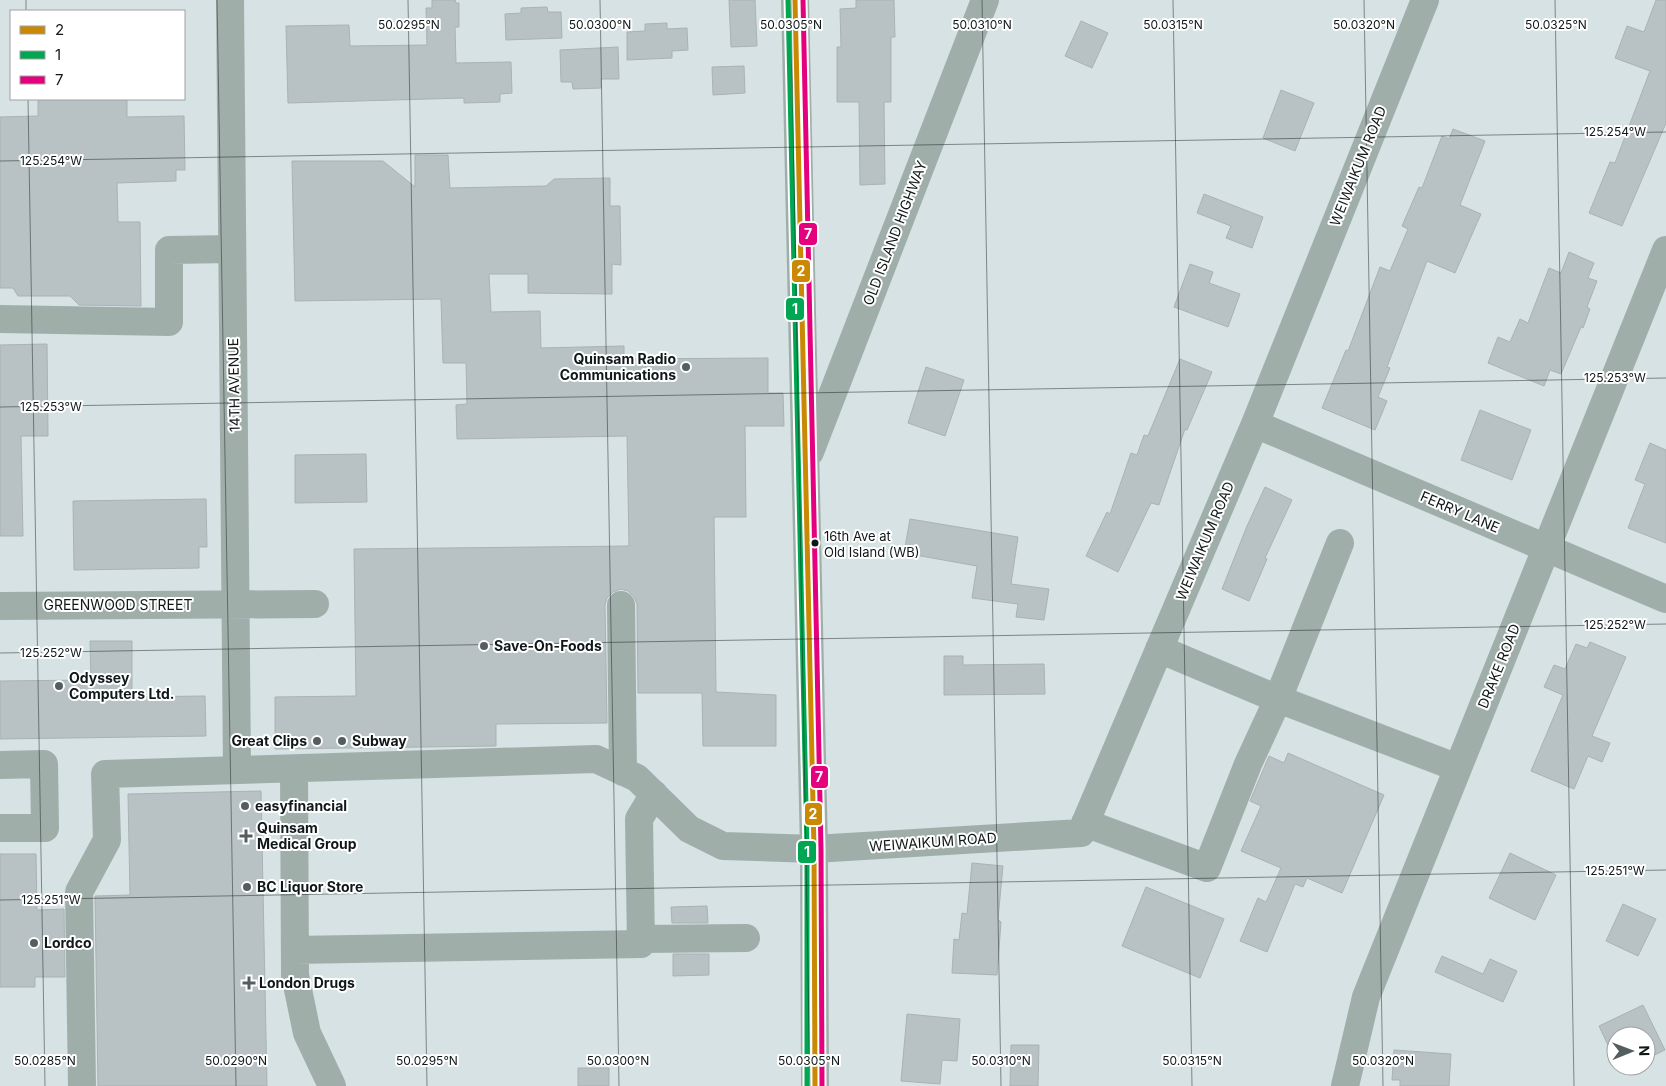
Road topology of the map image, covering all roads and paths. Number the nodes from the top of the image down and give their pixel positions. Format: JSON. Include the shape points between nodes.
{"nodes":[{"id":1,"x":230,"y":0,"type":"edge"},
{"id":2,"x":795,"y":0,"type":"edge"},
{"id":3,"x":985,"y":0,"type":"edge"},
{"id":4,"x":1425,"y":0,"type":"edge"},
{"id":5,"x":232,"y":249,"type":"junction"},
{"id":6,"x":1666,"y":250,"type":"edge"},
{"id":7,"x":0,"y":319,"type":"edge"},
{"id":8,"x":1255,"y":424,"type":"junction"},
{"id":9,"x":805,"y":465,"type":"junction"},
{"id":10,"x":1340,"y":543,"type":"dead end"},
{"id":11,"x":1546,"y":548,"type":"junction"},
{"id":12,"x":1666,"y":599,"type":"edge"},
{"id":13,"x":315,"y":604,"type":"dead end"},
{"id":14,"x":236,"y":605,"type":"junction"},
{"id":15,"x":0,"y":606,"type":"edge"},
{"id":16,"x":621,"y":606,"type":"dead end"},
{"id":17,"x":1159,"y":649,"type":"junction"},
{"id":18,"x":1278,"y":699,"type":"junction"},
{"id":19,"x":0,"y":765,"type":"edge"},
{"id":20,"x":294,"y":768,"type":"junction"},
{"id":21,"x":1458,"y":768,"type":"junction"},
{"id":22,"x":237,"y":770,"type":"junction"},
{"id":23,"x":623,"y":772,"type":"junction"},
{"id":24,"x":654,"y":794,"type":"junction"},
{"id":25,"x":1085,"y":823,"type":"junction"},
{"id":26,"x":0,"y":828,"type":"edge"},
{"id":27,"x":814,"y":849,"type":"junction"},
{"id":28,"x":746,"y":938,"type":"dead end"},
{"id":29,"x":641,"y":939,"type":"junction"},
{"id":30,"x":295,"y":950,"type":"junction"},
{"id":31,"x":82,"y":1086,"type":"edge"},
{"id":32,"x":332,"y":1086,"type":"edge"},
{"id":33,"x":815,"y":1086,"type":"edge"},
{"id":34,"x":1345,"y":1086,"type":"edge"}],
"edges":[{"from":1,"to":5,"type":"street","name":"14TH AVENUE"},
{"from":2,"to":9,"type":"street"},
{"from":3,"to":9,"type":"street","name":"OLD ISLAND HIGHWAY"},
{"from":4,"to":8,"type":"street","name":"WEIWAIKUM ROAD"},
{"from":5,"to":7,"type":"street","via":[[169,250],[169,322]]},
{"from":5,"to":14,"type":"street","name":"14TH AVENUE"},
{"from":6,"to":11,"type":"street","name":"DRAKE ROAD"},
{"from":8,"to":11,"type":"street","name":"FERRY LANE"},
{"from":8,"to":17,"type":"street","name":"WEIWAIKUM ROAD"},
{"from":9,"to":27,"type":"street"},
{"from":10,"to":18,"type":"street"},
{"from":11,"to":12,"type":"street","name":"FERRY LANE"},
{"from":11,"to":21,"type":"street","name":"DRAKE ROAD"},
{"from":13,"to":14,"type":"street","name":"GREENWOOD STREET"},
{"from":14,"to":15,"type":"street","name":"GREENWOOD STREET"},
{"from":14,"to":22,"type":"street","name":"14TH AVENUE"},
{"from":16,"to":23,"type":"street"},
{"from":17,"to":18,"type":"street"},
{"from":17,"to":25,"type":"street","name":"WEIWAIKUM ROAD"},
{"from":18,"to":21,"type":"street"},
{"from":18,"to":25,"type":"street","via":[[1207,868]]},
{"from":19,"to":26,"type":"street","via":[[44,764],[45,828]]},
{"from":20,"to":22,"type":"street"},
{"from":20,"to":23,"type":"street","via":[[596,759]]},
{"from":20,"to":30,"type":"street"},
{"from":21,"to":34,"type":"street","name":"DRAKE ROAD","via":[[1366,997]]},
{"from":22,"to":31,"type":"street","via":[[105,774],[106,840],[79,892]]},
{"from":23,"to":24,"type":"street","via":[[637,778]]},
{"from":24,"to":27,"type":"street","via":[[689,829],[723,846]]},
{"from":24,"to":29,"type":"street","via":[[639,819]]},
{"from":25,"to":27,"type":"street","name":"WEIWAIKUM ROAD","via":[[1081,833]]},
{"from":27,"to":33,"type":"street"},
{"from":28,"to":29,"type":"street"},
{"from":29,"to":30,"type":"street","via":[[641,944]]},
{"from":30,"to":32,"type":"street","via":[[295,975],[307,1032]]}]}
